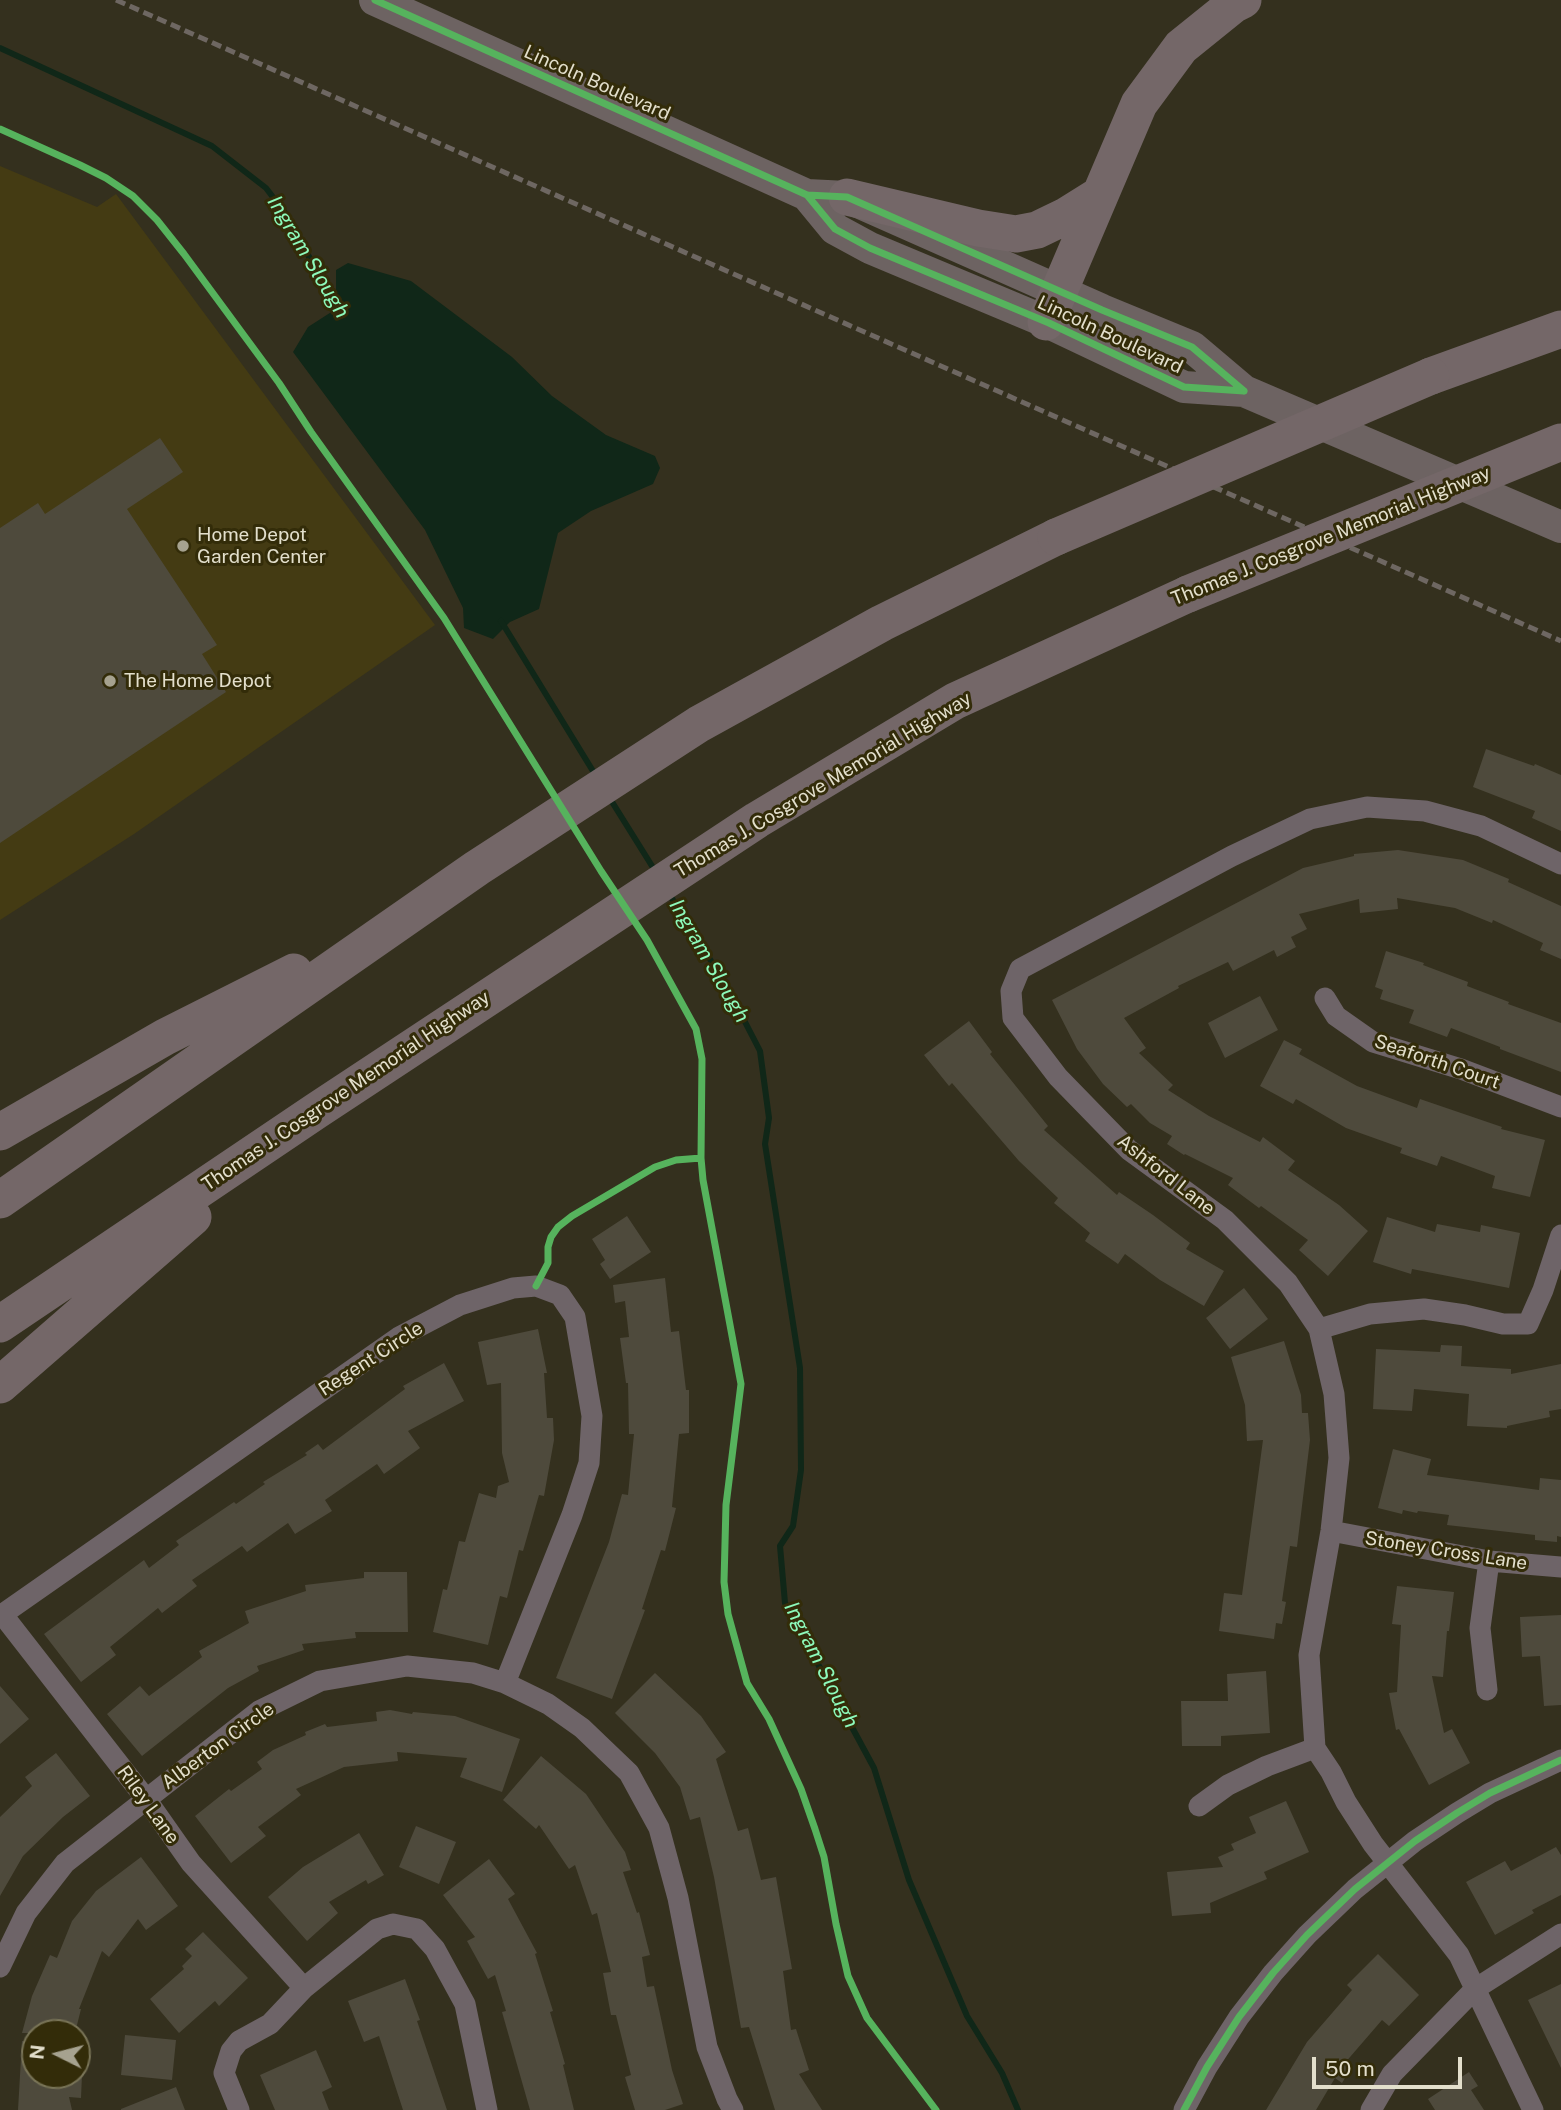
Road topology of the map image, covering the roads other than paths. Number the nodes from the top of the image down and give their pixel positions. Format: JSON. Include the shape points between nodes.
{"nodes":[{"id":1,"x":374,"y":0,"type":"edge"},
{"id":2,"x":1243,"y":0,"type":"edge"},
{"id":3,"x":807,"y":195,"type":"junction"},
{"id":4,"x":847,"y":197,"type":"junction"},
{"id":5,"x":1098,"y":197,"type":"junction"},
{"id":6,"x":1053,"y":306,"type":"junction"},
{"id":7,"x":1561,"y":329,"type":"edge"},
{"id":8,"x":1561,"y":442,"type":"edge"},
{"id":9,"x":1561,"y":527,"type":"edge"},
{"id":10,"x":1561,"y":864,"type":"edge"},
{"id":11,"x":410,"y":913,"type":"junction"},
{"id":12,"x":1325,"y":998,"type":"dead end"},
{"id":13,"x":1561,"y":1107,"type":"edge"},
{"id":14,"x":316,"y":1111,"type":"junction"},
{"id":15,"x":0,"y":1132,"type":"edge"},
{"id":16,"x":0,"y":1200,"type":"edge"},
{"id":17,"x":1561,"y":1235,"type":"edge"},
{"id":18,"x":0,"y":1324,"type":"edge"},
{"id":19,"x":1319,"y":1329,"type":"junction"},
{"id":20,"x":0,"y":1385,"type":"edge"},
{"id":21,"x":1331,"y":1531,"type":"junction"},
{"id":22,"x":1489,"y":1561,"type":"junction"},
{"id":23,"x":1561,"y":1567,"type":"edge"},
{"id":24,"x":1,"y":1615,"type":"edge"},
{"id":25,"x":505,"y":1683,"type":"junction"},
{"id":26,"x":1487,"y":1689,"type":"dead end"},
{"id":27,"x":1315,"y":1748,"type":"junction"},
{"id":28,"x":1561,"y":1760,"type":"edge"},
{"id":29,"x":146,"y":1799,"type":"junction"},
{"id":30,"x":1199,"y":1806,"type":"dead end"},
{"id":31,"x":1387,"y":1862,"type":"junction"},
{"id":32,"x":1561,"y":1934,"type":"edge"},
{"id":33,"x":0,"y":1967,"type":"edge"},
{"id":34,"x":304,"y":1988,"type":"junction"},
{"id":35,"x":1475,"y":1989,"type":"junction"},
{"id":36,"x":239,"y":2110,"type":"edge"},
{"id":37,"x":487,"y":2110,"type":"edge"},
{"id":38,"x":733,"y":2110,"type":"edge"},
{"id":39,"x":1184,"y":2110,"type":"edge"},
{"id":40,"x":1371,"y":2110,"type":"edge"},
{"id":41,"x":1533,"y":2110,"type":"edge"}],
"edges":[{"from":1,"to":3,"type":"main road","name":"Lincoln Boulevard"},
{"from":2,"to":5,"type":"highway","via":[[1181,47],[1139,104]]},
{"from":3,"to":4,"type":"main road","name":"Lincoln Boulevard"},
{"from":3,"to":6,"type":"main road","name":"Lincoln Boulevard","via":[[835,229],[870,248]]},
{"from":4,"to":5,"type":"highway","via":[[1016,234],[1037,230]]},
{"from":4,"to":6,"type":"main road","name":"Lincoln Boulevard"},
{"from":5,"to":6,"type":"highway"},
{"from":6,"to":9,"type":"main road","name":"Lincoln Boulevard","via":[[1090,306],[1192,347],[1244,391]]},
{"from":7,"to":11,"type":"highway","bridge":true,"via":[[1431,376],[1056,537],[882,623],[699,724]]},
{"from":8,"to":14,"type":"highway","name":"Thomas J. Cosgrove Memorial Highway","bridge":true,"via":[[1188,594],[955,701],[757,820]]},
{"from":10,"to":19,"type":"street","name":"Ashford Lane","via":[[1481,826],[1425,811],[1367,807],[1310,819],[1020,969],[1011,991],[1013,1018],[1058,1077],[1129,1150],[1225,1220],[1288,1283]]},
{"from":11,"to":15,"type":"highway","via":[[164,1037]]},
{"from":11,"to":16,"type":"highway"},
{"from":12,"to":13,"type":"street","name":"Seaforth Court","via":[[1336,1016],[1373,1042]]},
{"from":14,"to":18,"type":"highway","name":"Thomas J. Cosgrove Memorial Highway"},
{"from":14,"to":20,"type":"highway"},
{"from":17,"to":19,"type":"street","via":[[1528,1324],[1503,1324],[1424,1309],[1370,1314]]},
{"from":19,"to":21,"type":"street","name":"Ashford Lane","via":[[1335,1394],[1339,1458]]},
{"from":21,"to":22,"type":"street","name":"Stoney Cross Lane"},
{"from":21,"to":27,"type":"street","name":"Ashford Lane","via":[[1309,1655]]},
{"from":22,"to":23,"type":"street","name":"Stoney Cross Lane"},
{"from":22,"to":26,"type":"street","via":[[1480,1628]]},
{"from":24,"to":25,"type":"street","name":"Regent Circle","via":[[398,1336],[460,1305],[513,1288],[536,1286],[560,1295],[576,1317],[592,1416],[589,1463]]},
{"from":24,"to":29,"type":"street","name":"Riley Lane"},
{"from":25,"to":29,"type":"street","name":"Alberton Circle","via":[[473,1673],[407,1666],[320,1681],[259,1711]]},
{"from":25,"to":38,"type":"street","name":"Alberton Circle","via":[[548,1704],[582,1728],[629,1773],[659,1828],[678,1898],[707,2047]]},
{"from":27,"to":30,"type":"street","via":[[1228,1785]]},
{"from":27,"to":31,"type":"street","name":"Ashford Lane"},
{"from":28,"to":31,"type":"street","via":[[1457,1812]]},
{"from":29,"to":33,"type":"street","name":"Alberton Circle","via":[[65,1863],[26,1913]]},
{"from":29,"to":34,"type":"street","name":"Riley Lane","via":[[191,1863]]},
{"from":31,"to":35,"type":"street","name":"Ashford Lane","via":[[1459,1955]]},
{"from":31,"to":39,"type":"street","via":[[1307,1934],[1273,1973],[1226,2037]]},
{"from":32,"to":35,"type":"street"},
{"from":34,"to":36,"type":"street","via":[[270,2024],[239,2041],[232,2051],[225,2073]]},
{"from":34,"to":37,"type":"street","via":[[377,1929],[393,1924],[417,1929],[435,1949],[465,2004]]},
{"from":35,"to":40,"type":"street","via":[[1392,2074]]},
{"from":35,"to":41,"type":"street","name":"Ashford Lane"}]}
